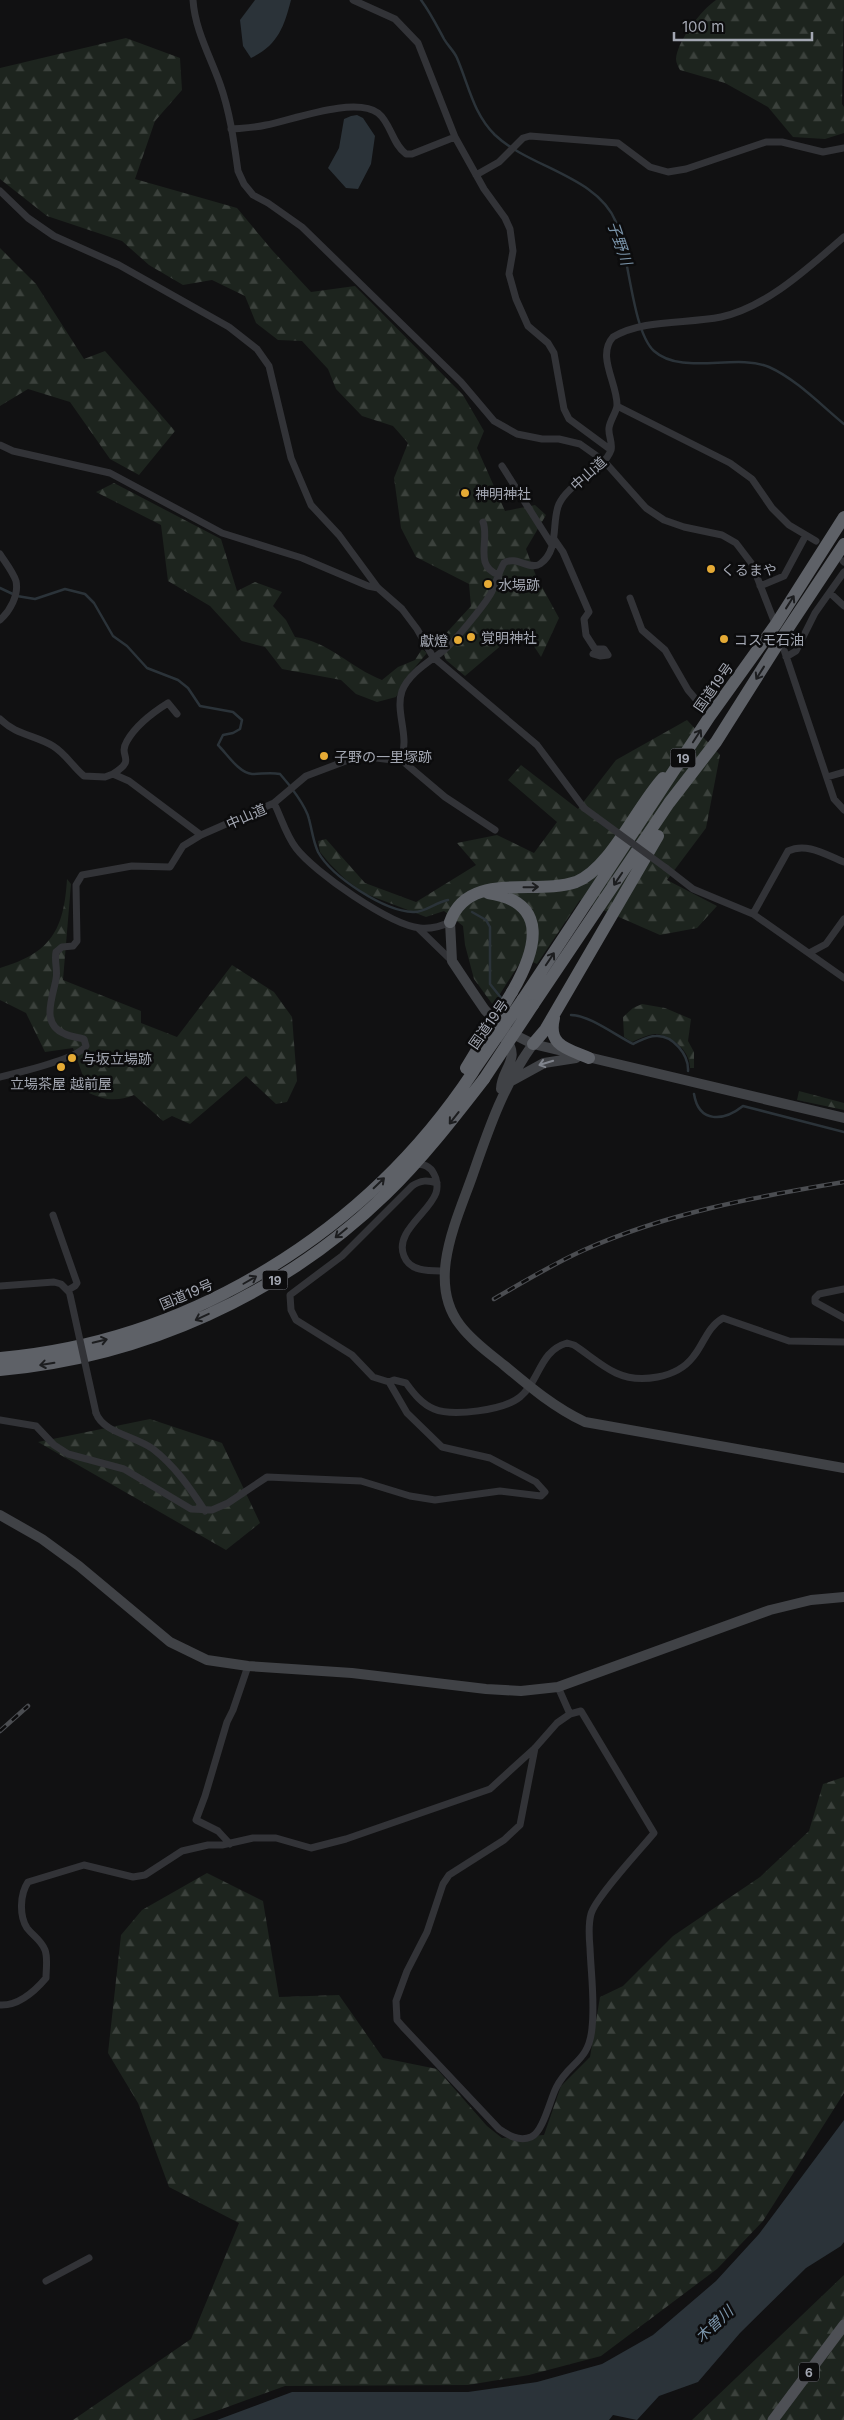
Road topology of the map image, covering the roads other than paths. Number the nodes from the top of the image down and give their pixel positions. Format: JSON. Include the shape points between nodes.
{"nodes":[{"id":1,"x":193,"y":0,"type":"edge"},
{"id":2,"x":354,"y":0,"type":"edge"},
{"id":3,"x":231,"y":129,"type":"junction"},
{"id":4,"x":455,"y":137,"type":"junction"},
{"id":5,"x":844,"y":148,"type":"edge"},
{"id":6,"x":476,"y":175,"type":"junction"},
{"id":7,"x":0,"y":191,"type":"edge"},
{"id":8,"x":844,"y":237,"type":"edge"},
{"id":9,"x":617,"y":406,"type":"junction"},
{"id":10,"x":0,"y":445,"type":"edge"},
{"id":11,"x":611,"y":450,"type":"junction"},
{"id":12,"x":604,"y":461,"type":"junction"},
{"id":13,"x":502,"y":466,"type":"dead end"},
{"id":14,"x":844,"y":517,"type":"edge"},
{"id":15,"x":483,"y":522,"type":"dead end"},
{"id":16,"x":806,"y":535,"type":"junction"},
{"id":17,"x":816,"y":541,"type":"dead end"},
{"id":18,"x":553,"y":542,"type":"junction"},
{"id":19,"x":844,"y":544,"type":"edge"},
{"id":20,"x":0,"y":554,"type":"edge"},
{"id":21,"x":844,"y":572,"type":"edge"},
{"id":22,"x":499,"y":575,"type":"junction"},
{"id":23,"x":760,"y":586,"type":"junction"},
{"id":24,"x":378,"y":588,"type":"junction"},
{"id":25,"x":830,"y":593,"type":"junction"},
{"id":26,"x":630,"y":598,"type":"dead end"},
{"id":27,"x":844,"y":606,"type":"edge"},
{"id":28,"x":0,"y":620,"type":"edge"},
{"id":29,"x":776,"y":624,"type":"junction"},
{"id":30,"x":781,"y":639,"type":"junction"},
{"id":31,"x":593,"y":654,"type":"dead end"},
{"id":32,"x":433,"y":656,"type":"junction"},
{"id":33,"x":786,"y":657,"type":"junction"},
{"id":34,"x":177,"y":714,"type":"dead end"},
{"id":35,"x":710,"y":716,"type":"junction"},
{"id":36,"x":0,"y":719,"type":"edge"},
{"id":37,"x":716,"y":742,"type":"junction"},
{"id":38,"x":687,"y":752,"type":"junction"},
{"id":39,"x":399,"y":758,"type":"junction"},
{"id":40,"x":844,"y":772,"type":"edge"},
{"id":41,"x":113,"y":774,"type":"junction"},
{"id":42,"x":827,"y":777,"type":"junction"},
{"id":43,"x":274,"y":803,"type":"junction"},
{"id":44,"x":844,"y":810,"type":"edge"},
{"id":45,"x":495,"y":830,"type":"dead end"},
{"id":46,"x":201,"y":835,"type":"junction"},
{"id":47,"x":844,"y":862,"type":"edge"},
{"id":48,"x":483,"y":892,"type":"junction"},
{"id":49,"x":753,"y":914,"type":"junction"},
{"id":50,"x":844,"y":919,"type":"edge"},
{"id":51,"x":450,"y":922,"type":"junction"},
{"id":52,"x":418,"y":928,"type":"junction"},
{"id":53,"x":809,"y":953,"type":"junction"},
{"id":54,"x":452,"y":961,"type":"junction"},
{"id":55,"x":844,"y":978,"type":"edge"},
{"id":56,"x":522,"y":999,"type":"junction"},
{"id":57,"x":482,"y":1005,"type":"junction"},
{"id":58,"x":556,"y":1011,"type":"junction"},
{"id":59,"x":534,"y":1044,"type":"junction"},
{"id":60,"x":589,"y":1058,"type":"junction"},
{"id":61,"x":474,"y":1073,"type":"junction"},
{"id":62,"x":0,"y":1077,"type":"edge"},
{"id":63,"x":508,"y":1084,"type":"junction"},
{"id":64,"x":502,"y":1095,"type":"junction"},
{"id":65,"x":844,"y":1118,"type":"edge"},
{"id":66,"x":415,"y":1164,"type":"junction"},
{"id":67,"x":437,"y":1183,"type":"junction"},
{"id":68,"x":53,"y":1216,"type":"dead end"},
{"id":69,"x":444,"y":1272,"type":"junction"},
{"id":70,"x":0,"y":1286,"type":"edge"},
{"id":71,"x":844,"y":1289,"type":"edge"},
{"id":72,"x":69,"y":1292,"type":"junction"},
{"id":73,"x":844,"y":1318,"type":"edge"},
{"id":74,"x":844,"y":1342,"type":"edge"},
{"id":75,"x":0,"y":1358,"type":"edge"},
{"id":76,"x":0,"y":1370,"type":"edge"},
{"id":77,"x":389,"y":1382,"type":"junction"},
{"id":78,"x":529,"y":1386,"type":"junction"},
{"id":79,"x":0,"y":1420,"type":"edge"},
{"id":80,"x":844,"y":1468,"type":"edge"},
{"id":81,"x":205,"y":1511,"type":"junction"},
{"id":82,"x":0,"y":1515,"type":"edge"},
{"id":83,"x":844,"y":1597,"type":"edge"},
{"id":84,"x":248,"y":1666,"type":"junction"},
{"id":85,"x":558,"y":1687,"type":"junction"},
{"id":86,"x":570,"y":1714,"type":"junction"},
{"id":87,"x":535,"y":1748,"type":"junction"},
{"id":88,"x":230,"y":1844,"type":"junction"},
{"id":89,"x":0,"y":2005,"type":"edge"},
{"id":90,"x":89,"y":2258,"type":"dead end"},
{"id":91,"x":46,"y":2281,"type":"dead end"},
{"id":92,"x":844,"y":2325,"type":"edge"},
{"id":93,"x":773,"y":2420,"type":"edge"}],
"edges":[{"from":1,"to":3,"type":"street","via":[[200,34],[221,86]]},
{"from":2,"to":4,"type":"street","via":[[395,19],[418,43]]},
{"from":3,"to":4,"type":"street","via":[[264,126],[360,107],[380,114],[396,144],[406,154]]},
{"from":3,"to":12,"type":"street","via":[[238,171],[253,195],[302,227],[461,382],[494,421],[529,438],[570,440]]},
{"from":4,"to":6,"type":"street"},
{"from":5,"to":6,"type":"street","via":[[823,152],[782,142],[766,142],[668,172],[650,167],[618,143],[530,136],[523,138],[499,162]]},
{"from":6,"to":11,"type":"street","via":[[510,229],[513,251],[509,274],[516,299],[528,326],[548,343],[554,353],[564,409],[569,419]]},
{"from":7,"to":24,"type":"street","via":[[28,218],[54,236],[119,265],[229,327],[257,349],[269,366],[291,458],[305,495],[340,535]]},
{"from":8,"to":9,"type":"street","name":"中山道","via":[[799,274],[749,306],[719,317],[634,329],[612,337],[606,353]]},
{"from":9,"to":11,"type":"street","name":"中山道","via":[[610,425]]},
{"from":9,"to":16,"type":"street","via":[[730,463],[752,479],[772,508],[789,525]]},
{"from":10,"to":24,"type":"street","via":[[110,473],[222,533],[302,558]]},
{"from":11,"to":12,"type":"street","name":"中山道"},
{"from":12,"to":18,"type":"street","name":"中山道","via":[[563,496],[555,514]]},
{"from":12,"to":23,"type":"street","via":[[646,508],[664,520],[722,535],[736,543],[748,557]]},
{"from":13,"to":18,"type":"street"},
{"from":29,"to":14,"type":"highway","name":"国道19号","number":"19","one_way":true},
{"from":15,"to":22,"type":"street","via":[[486,533],[483,556],[488,568]]},
{"from":16,"to":17,"type":"street"},
{"from":16,"to":23,"type":"street","via":[[784,576]]},
{"from":18,"to":22,"type":"street","via":[[540,564],[509,560]]},
{"from":18,"to":31,"type":"street","via":[[563,552],[589,612],[584,619],[586,635],[595,649],[604,649],[608,655]]},
{"from":19,"to":30,"type":"highway","name":"国道19号","number":"19"},
{"from":20,"to":28,"type":"street","via":[[16,580],[14,601]]},
{"from":21,"to":25,"type":"street"},
{"from":22,"to":32,"type":"street","via":[[476,614],[443,651]]},
{"from":23,"to":29,"type":"street"},
{"from":24,"to":32,"type":"street","via":[[402,609]]},
{"from":25,"to":27,"type":"street"},
{"from":25,"to":33,"type":"street","via":[[815,613],[796,652]]},
{"from":26,"to":35,"type":"street","via":[[642,630],[665,650],[688,690]]},
{"from":29,"to":30,"type":"street"},
{"from":29,"to":35,"type":"highway","name":"国道19号","number":"19"},
{"from":30,"to":33,"type":"street"},
{"from":30,"to":37,"type":"highway","name":"国道19号","number":"19","one_way":true},
{"from":32,"to":39,"type":"street","via":[[403,690],[404,743]]},
{"from":32,"to":49,"type":"street","bridge":true,"via":[[537,745],[584,808],[693,888]]},
{"from":33,"to":42,"type":"street"},
{"from":34,"to":41,"type":"street","via":[[168,703],[148,715],[126,742],[125,767]]},
{"from":38,"to":35,"type":"highway","name":"国道19号","number":"19","one_way":true},
{"from":36,"to":41,"type":"street","via":[[12,730],[52,745],[84,776]]},
{"from":37,"to":56,"type":"highway","name":"国道19号","number":"19","one_way":true},
{"from":37,"to":58,"type":"highway","number":"19","via":[[644,857]]},
{"from":48,"to":38,"type":"highway","number":"19","one_way":true,"via":[[512,887],[567,885],[590,874],[603,862],[650,792]]},
{"from":56,"to":38,"type":"highway","name":"国道19号","number":"19","one_way":true},
{"from":39,"to":43,"type":"street","name":"中山道","via":[[388,760],[359,756],[348,759],[306,776]]},
{"from":39,"to":45,"type":"street","via":[[446,797]]},
{"from":40,"to":42,"type":"street"},
{"from":41,"to":46,"type":"street","via":[[129,781]]},
{"from":42,"to":44,"type":"street","via":[[834,799]]},
{"from":43,"to":46,"type":"street","name":"中山道"},
{"from":43,"to":52,"type":"street","via":[[295,847],[308,861],[362,902]]},
{"from":46,"to":62,"type":"street","name":"中山道","via":[[181,848],[170,867],[132,866],[88,872],[77,881],[77,941],[73,946],[62,947],[56,952],[56,978],[49,1007],[52,1021],[62,1032],[82,1038],[86,1042],[84,1048],[39,1067]]},
{"from":47,"to":49,"type":"street","via":[[807,847],[788,851]]},
{"from":48,"to":51,"type":"highway","via":[[467,898],[456,908]]},
{"from":48,"to":56,"type":"highway","number":"19","via":[[518,902],[533,925]]},
{"from":49,"to":53,"type":"street"},
{"from":50,"to":53,"type":"street","via":[[826,944]]},
{"from":51,"to":52,"type":"street","via":[[433,928]]},
{"from":51,"to":54,"type":"street"},
{"from":52,"to":54,"type":"street"},
{"from":53,"to":55,"type":"street"},
{"from":54,"to":57,"type":"street"},
{"from":56,"to":61,"type":"highway","name":"国道19号","number":"19","bridge":true},
{"from":56,"to":61,"type":"highway","number":"19","bridge":true},
{"from":57,"to":59,"type":"street","via":[[503,1028]]},
{"from":57,"to":64,"type":"street","via":[[487,1019],[511,1046],[510,1063],[500,1086]]},
{"from":58,"to":59,"type":"highway","number":"19"},
{"from":58,"to":60,"type":"highway","via":[[552,1028],[554,1038],[563,1047]]},
{"from":59,"to":60,"type":"street"},
{"from":59,"to":63,"type":"street"},
{"from":60,"to":63,"type":"street","one_way":true,"via":[[544,1063]]},
{"from":60,"to":65,"type":"street"},
{"from":61,"to":66,"type":"highway","name":"国道19号","number":"19","one_way":true},
{"from":75,"to":61,"type":"highway","name":"国道19号","number":"19","one_way":true,"via":[[108,1340],[225,1294],[279,1262],[316,1237],[369,1193],[423,1139]]},
{"from":63,"to":64,"type":"street"},
{"from":64,"to":69,"type":"street","via":[[453,1231]]},
{"from":66,"to":67,"type":"street","via":[[431,1169]]},
{"from":66,"to":76,"type":"highway","name":"国道19号","number":"19","one_way":true,"via":[[386,1195],[327,1244],[290,1270],[199,1319],[150,1339],[73,1360]]},
{"from":67,"to":69,"type":"street","via":[[436,1194],[404,1236],[402,1249],[404,1258],[412,1266]]},
{"from":67,"to":77,"type":"street","via":[[428,1180],[412,1186],[342,1256],[290,1296],[296,1320],[352,1355],[373,1377]]},
{"from":68,"to":72,"type":"street","via":[[76,1283]]},
{"from":69,"to":78,"type":"street","via":[[447,1300],[460,1325]]},
{"from":70,"to":72,"type":"street","via":[[54,1282]]},
{"from":71,"to":73,"type":"street","via":[[819,1294],[815,1298],[819,1306]]},
{"from":72,"to":81,"type":"street","bridge":true,"via":[[96,1413],[103,1424],[152,1448],[182,1476]]},
{"from":74,"to":78,"type":"street","via":[[789,1341],[723,1318],[713,1324],[694,1356],[675,1373],[642,1378],[615,1373],[567,1343],[550,1352]]},
{"from":77,"to":78,"type":"street","via":[[406,1383],[424,1403],[445,1412],[493,1408],[510,1403]]},
{"from":77,"to":81,"type":"street","via":[[407,1413],[442,1447],[490,1458],[536,1482],[546,1494],[538,1496],[500,1491],[435,1500],[361,1481],[267,1477],[228,1503]]},
{"from":78,"to":80,"type":"street","via":[[566,1413],[585,1422]]},
{"from":79,"to":81,"type":"street","via":[[36,1426],[68,1454],[124,1470],[191,1509]]},
{"from":82,"to":84,"type":"street","via":[[42,1539],[79,1566],[170,1642],[207,1660]]},
{"from":83,"to":85,"type":"street","via":[[811,1600],[770,1610]]},
{"from":84,"to":85,"type":"street","via":[[352,1673],[486,1689],[521,1691]]},
{"from":84,"to":88,"type":"street","via":[[196,1820],[218,1831]]},
{"from":85,"to":86,"type":"street"},
{"from":86,"to":87,"type":"street"},
{"from":86,"to":87,"type":"street","via":[[581,1711],[654,1833],[591,1913],[593,2006],[588,2047],[582,2059],[556,2087],[537,2133],[530,2138],[519,2139],[499,2129],[403,2027],[397,2020],[396,2000],[449,1875],[504,1840],[520,1825]]},
{"from":87,"to":88,"type":"street","via":[[490,1788],[346,1839],[311,1848],[276,1838],[253,1838]]},
{"from":88,"to":89,"type":"street","via":[[182,1851],[144,1875],[133,1877],[84,1865],[28,1882],[24,1889],[22,1912],[26,1927],[46,1953],[46,1978],[14,2004]]},
{"from":90,"to":91,"type":"street"},
{"from":92,"to":93,"type":"main road","number":"6"}]}
